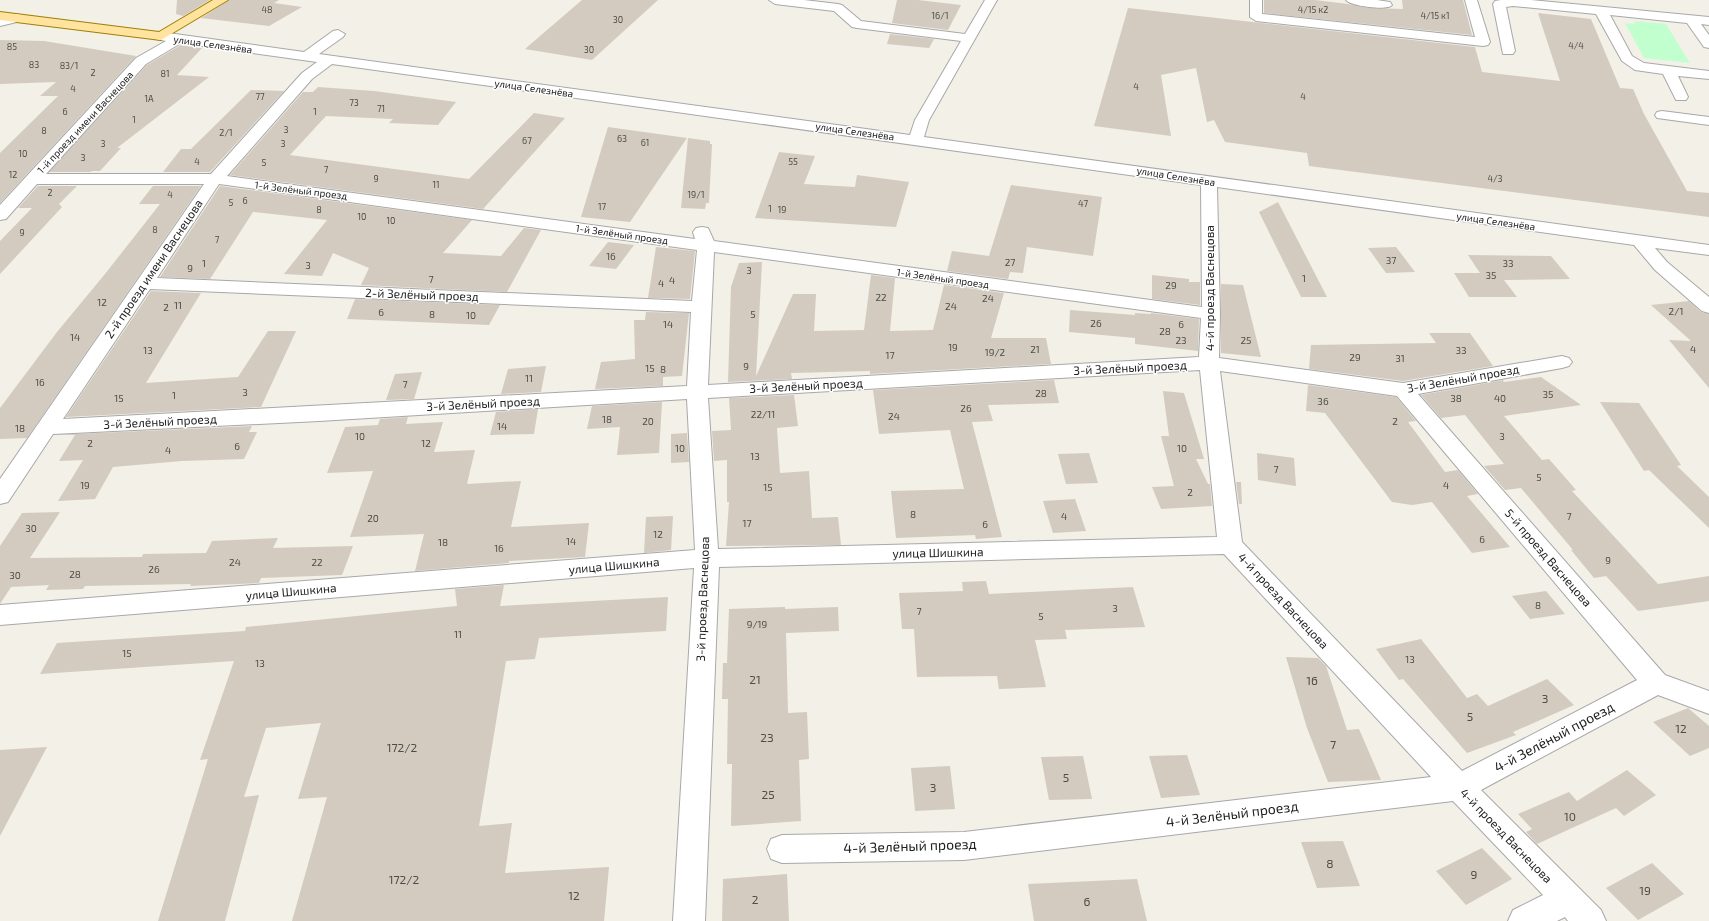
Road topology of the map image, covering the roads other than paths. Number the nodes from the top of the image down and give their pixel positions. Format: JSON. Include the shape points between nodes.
{"nodes":[{"id":1,"x":222,"y":0,"type":"edge"},
{"id":2,"x":775,"y":0,"type":"edge"},
{"id":3,"x":991,"y":0,"type":"edge"},
{"id":4,"x":1256,"y":0,"type":"edge"},
{"id":5,"x":1352,"y":0,"type":"edge"},
{"id":6,"x":1471,"y":0,"type":"edge"},
{"id":7,"x":1512,"y":1,"type":"edge"},
{"id":8,"x":1386,"y":3,"type":"edge"},
{"id":9,"x":1600,"y":11,"type":"junction"},
{"id":10,"x":0,"y":16,"type":"edge"},
{"id":11,"x":16,"y":18,"type":"junction"},
{"id":12,"x":1690,"y":19,"type":"junction"},
{"id":13,"x":1709,"y":21,"type":"edge"},
{"id":14,"x":0,"y":22,"type":"edge"},
{"id":15,"x":1390,"y":31,"type":"junction"},
{"id":16,"x":338,"y":34,"type":"dead end"},
{"id":17,"x":161,"y":36,"type":"junction"},
{"id":18,"x":969,"y":38,"type":"junction"},
{"id":19,"x":178,"y":39,"type":"junction"},
{"id":20,"x":1709,"y":44,"type":"edge"},
{"id":21,"x":1508,"y":51,"type":"dead end"},
{"id":22,"x":305,"y":57,"type":"junction"},
{"id":23,"x":328,"y":60,"type":"junction"},
{"id":24,"x":1669,"y":71,"type":"junction"},
{"id":25,"x":1709,"y":75,"type":"edge"},
{"id":26,"x":1681,"y":97,"type":"dead end"},
{"id":27,"x":1662,"y":115,"type":"dead end"},
{"id":28,"x":1709,"y":121,"type":"edge"},
{"id":29,"x":916,"y":139,"type":"junction"},
{"id":30,"x":215,"y":179,"type":"junction"},
{"id":31,"x":32,"y":180,"type":"junction"},
{"id":32,"x":1209,"y":181,"type":"junction"},
{"id":33,"x":0,"y":215,"type":"edge"},
{"id":34,"x":704,"y":238,"type":"junction"},
{"id":35,"x":1639,"y":240,"type":"junction"},
{"id":36,"x":1709,"y":250,"type":"edge"},
{"id":37,"x":144,"y":283,"type":"junction"},
{"id":38,"x":701,"y":307,"type":"junction"},
{"id":39,"x":1709,"y":307,"type":"edge"},
{"id":40,"x":1211,"y":314,"type":"junction"},
{"id":41,"x":1562,"y":362,"type":"dead end"},
{"id":42,"x":1210,"y":363,"type":"junction"},
{"id":43,"x":1404,"y":390,"type":"junction"},
{"id":44,"x":697,"y":392,"type":"junction"},
{"id":45,"x":48,"y":427,"type":"junction"},
{"id":46,"x":0,"y":496,"type":"edge"},
{"id":47,"x":1230,"y":545,"type":"junction"},
{"id":48,"x":707,"y":558,"type":"junction"},
{"id":49,"x":0,"y":615,"type":"edge"},
{"id":50,"x":1656,"y":683,"type":"junction"},
{"id":51,"x":1709,"y":703,"type":"edge"},
{"id":52,"x":1458,"y":787,"type":"junction"},
{"id":53,"x":782,"y":849,"type":"dead end"},
{"id":54,"x":1568,"y":899,"type":"junction"},
{"id":55,"x":689,"y":921,"type":"edge"},
{"id":56,"x":1524,"y":921,"type":"edge"},
{"id":57,"x":1590,"y":921,"type":"edge"}],
"edges":[{"from":1,"to":17,"type":"main road"},
{"from":2,"to":18,"type":"street","via":[[838,8],[857,24]]},
{"from":3,"to":18,"type":"street"},
{"from":4,"to":15,"type":"street","via":[[1256,17]]},
{"from":5,"to":8,"type":"street"},
{"from":6,"to":15,"type":"street","via":[[1483,42]]},
{"from":7,"to":9,"type":"street"},
{"from":7,"to":21,"type":"street","via":[[1499,4]]},
{"from":8,"to":15,"type":"street"},
{"from":9,"to":12,"type":"street"},
{"from":9,"to":24,"type":"street","via":[[1626,58],[1640,67]]},
{"from":10,"to":11,"type":"main road","name":"улица Селезнёва"},
{"from":11,"to":14,"type":"street"},
{"from":11,"to":17,"type":"main road","name":"улица Селезнёва"},
{"from":12,"to":13,"type":"street"},
{"from":12,"to":20,"type":"street"},
{"from":16,"to":22,"type":"street"},
{"from":17,"to":19,"type":"street","name":"улица Селезнёва"},
{"from":18,"to":29,"type":"street","via":[[922,120]]},
{"from":19,"to":22,"type":"street","name":"улица Селезнёва"},
{"from":19,"to":31,"type":"street","name":"1-й проезд имени Васнецова","via":[[141,60]]},
{"from":22,"to":23,"type":"street","name":"улица Селезнёва"},
{"from":23,"to":29,"type":"street","name":"улица Селезнёва"},
{"from":23,"to":30,"type":"street","name":"2-й проезд имени Васнецова","via":[[307,76]]},
{"from":24,"to":25,"type":"street"},
{"from":24,"to":26,"type":"street"},
{"from":27,"to":28,"type":"street"},
{"from":29,"to":32,"type":"street","name":"улица Селезнёва"},
{"from":30,"to":31,"type":"street","name":"1-й Зелёный проезд"},
{"from":30,"to":34,"type":"street","name":"1-й Зелёный проезд"},
{"from":30,"to":37,"type":"street","name":"2-й проезд имени Васнецова"},
{"from":31,"to":33,"type":"street","name":"1-й проезд имени Васнецова"},
{"from":32,"to":35,"type":"street","name":"улица Селезнёва"},
{"from":32,"to":40,"type":"street","name":"4-й проезд Васнецова"},
{"from":34,"to":38,"type":"street","name":"3-й проезд Васнецова","via":[[706,265]]},
{"from":34,"to":40,"type":"street","name":"1-й Зелёный проезд"},
{"from":35,"to":36,"type":"street","name":"улица Селезнёва"},
{"from":35,"to":39,"type":"street","via":[[1661,266]]},
{"from":37,"to":38,"type":"street","name":"2-й Зелёный проезд"},
{"from":37,"to":45,"type":"street","name":"2-й проезд имени Васнецова"},
{"from":38,"to":44,"type":"street","name":"3-й проезд Васнецова"},
{"from":40,"to":42,"type":"street","name":"4-й проезд Васнецова"},
{"from":41,"to":43,"type":"street","name":"3-й Зелёный проезд"},
{"from":42,"to":43,"type":"street","name":"3-й Зелёный проезд"},
{"from":42,"to":44,"type":"street","name":"3-й Зелёный проезд"},
{"from":42,"to":47,"type":"street","name":"4-й проезд Васнецова"},
{"from":43,"to":50,"type":"street","name":"5-й проезд Васнецова"},
{"from":44,"to":45,"type":"street","name":"3-й Зелёный проезд"},
{"from":44,"to":48,"type":"street","name":"3-й проезд Васнецова"},
{"from":45,"to":46,"type":"street","name":"2-й проезд имени Васнецова"},
{"from":47,"to":48,"type":"street","name":"улица Шишкина"},
{"from":47,"to":52,"type":"street","name":"4-й проезд Васнецова"},
{"from":48,"to":49,"type":"street","name":"улица Шишкина"},
{"from":48,"to":55,"type":"street","name":"3-й проезд Васнецова"},
{"from":50,"to":51,"type":"street","name":"5-й проезд Васнецова"},
{"from":50,"to":52,"type":"street","name":"4-й Зелёный проезд"},
{"from":52,"to":53,"type":"street","name":"4-й Зелёный проезд","via":[[964,846]]},
{"from":52,"to":54,"type":"street","name":"4-й проезд Васнецова"},
{"from":54,"to":56,"type":"street"},
{"from":54,"to":57,"type":"street","name":"4-й проезд Васнецова"}]}
